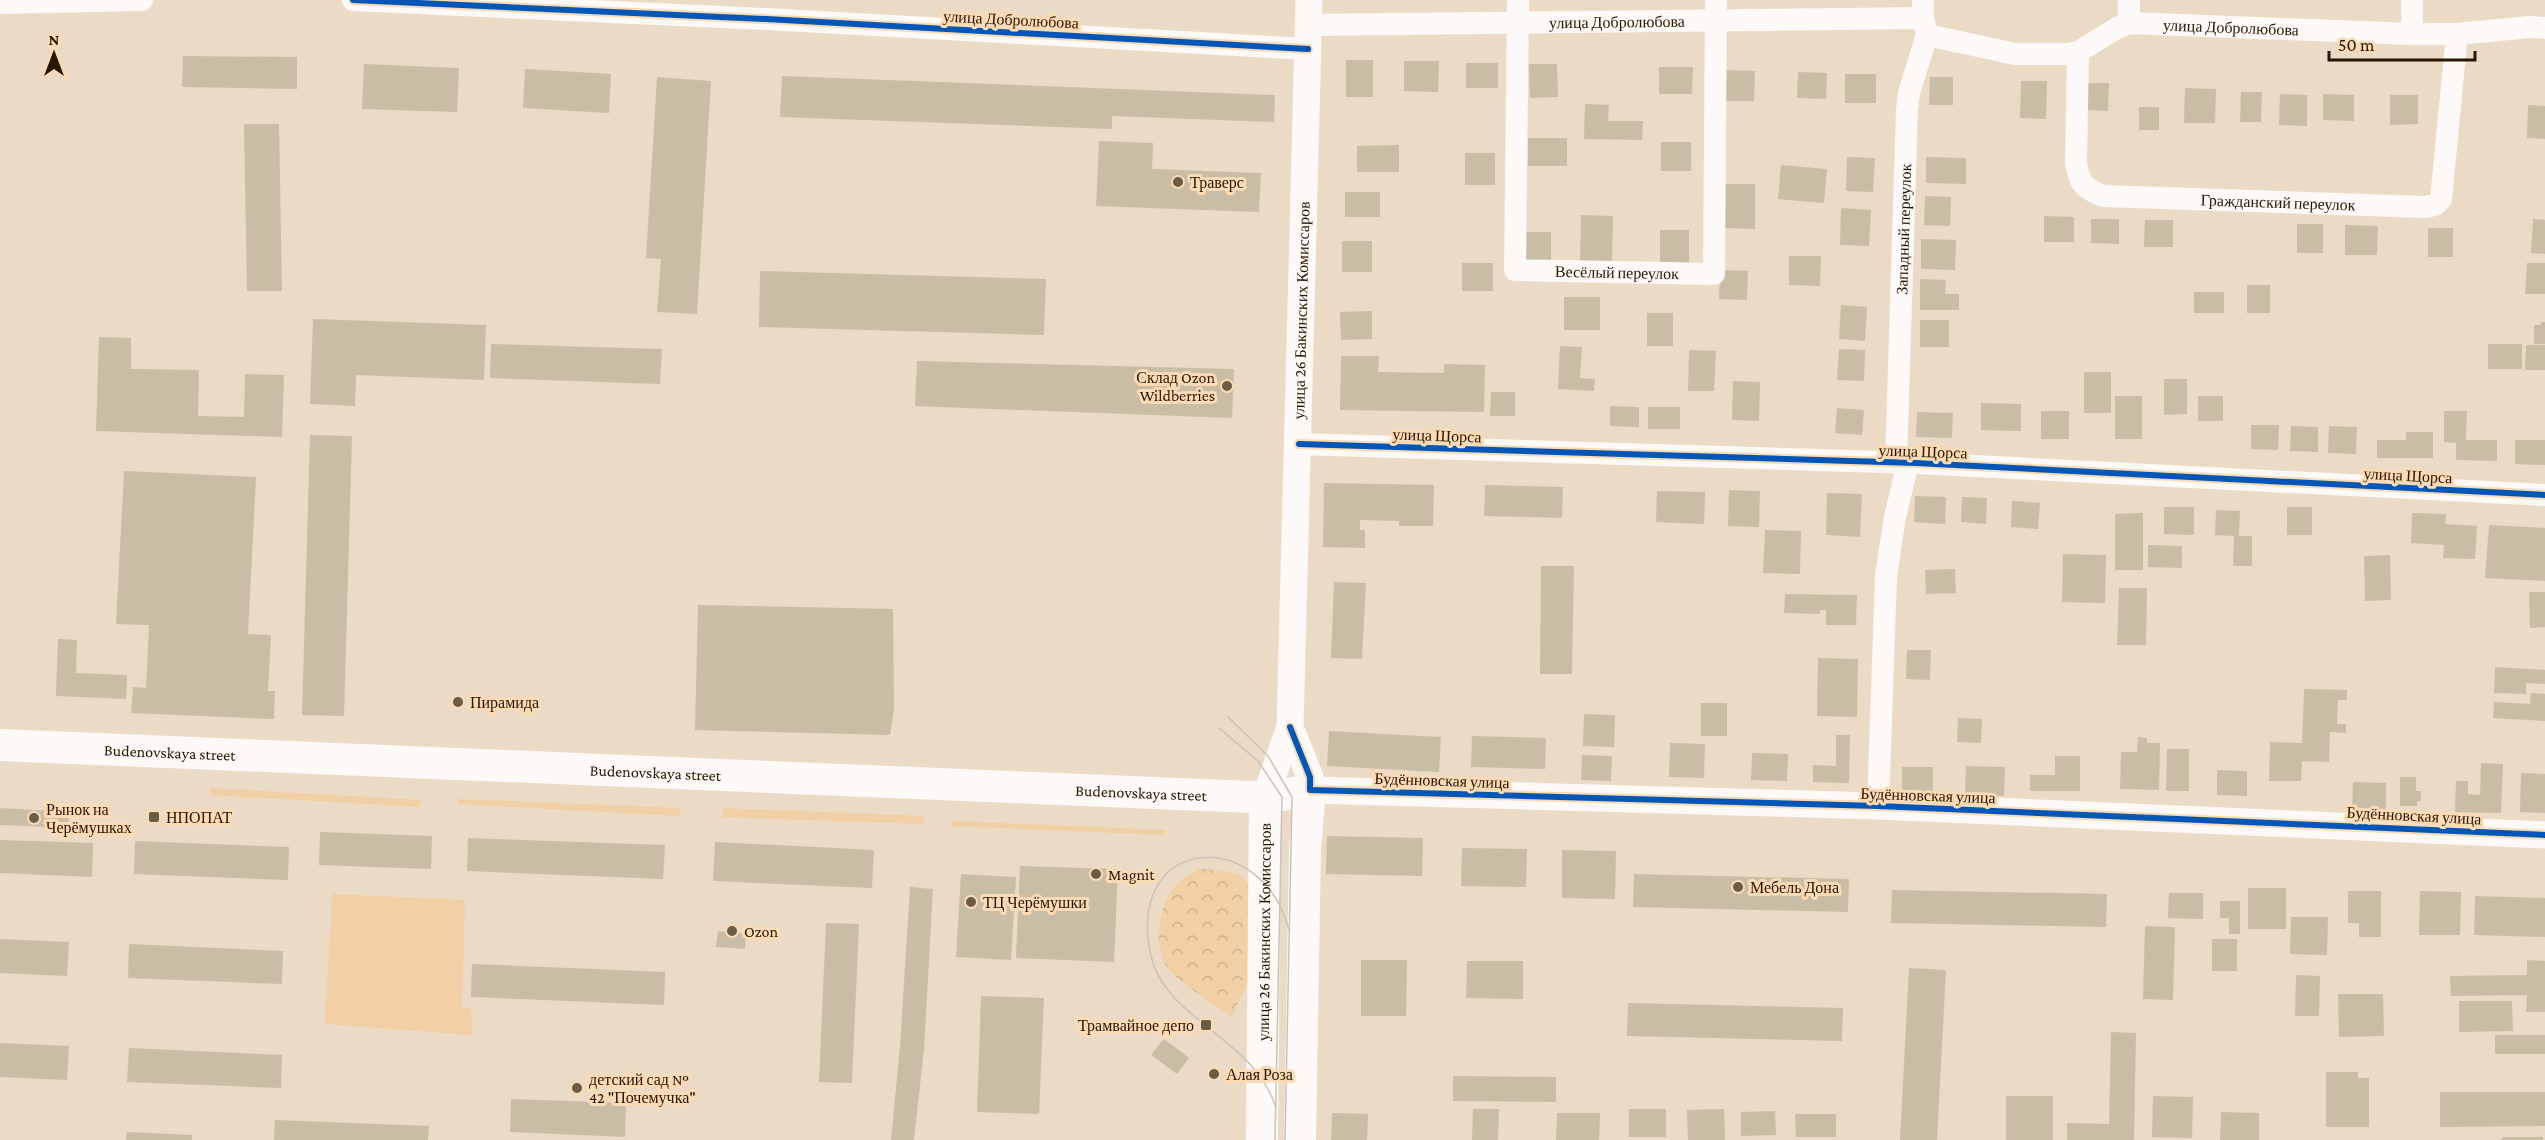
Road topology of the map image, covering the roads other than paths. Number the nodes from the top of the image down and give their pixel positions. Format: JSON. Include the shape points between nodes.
{"nodes":[{"id":1,"x":142,"y":0,"type":"edge"},
{"id":2,"x":353,"y":0,"type":"edge"},
{"id":3,"x":2129,"y":0,"type":"edge"},
{"id":4,"x":2412,"y":0,"type":"edge"},
{"id":5,"x":0,"y":3,"type":"edge"},
{"id":6,"x":1716,"y":10,"type":"edge"},
{"id":7,"x":1518,"y":11,"type":"edge"},
{"id":8,"x":1924,"y":18,"type":"edge"},
{"id":9,"x":2129,"y":23,"type":"junction"},
{"id":10,"x":1309,"y":25,"type":"edge"},
{"id":11,"x":2545,"y":28,"type":"edge"},
{"id":12,"x":2412,"y":34,"type":"junction"},
{"id":13,"x":2457,"y":34,"type":"junction"},
{"id":14,"x":2078,"y":52,"type":"junction"},
{"id":15,"x":1299,"y":444,"type":"junction"},
{"id":16,"x":1902,"y":463,"type":"junction"},
{"id":17,"x":2545,"y":495,"type":"edge"},
{"id":18,"x":1290,"y":728,"type":"junction"},
{"id":19,"x":0,"y":745,"type":"edge"},
{"id":20,"x":1310,"y":790,"type":"junction"},
{"id":21,"x":1265,"y":798,"type":"junction"},
{"id":22,"x":1878,"y":806,"type":"junction"},
{"id":23,"x":2545,"y":835,"type":"edge"},
{"id":24,"x":1262,"y":1140,"type":"edge"},
{"id":25,"x":1300,"y":1140,"type":"edge"}],
"edges":[{"from":1,"to":5,"type":"street"},
{"from":2,"to":10,"type":"street","name":"улица Добролюбова","via":[[766,19]]},
{"from":3,"to":9,"type":"street"},
{"from":4,"to":12,"type":"street"},
{"from":6,"to":7,"type":"street","name":"улица Добролюбова"},
{"from":6,"to":7,"type":"street","name":"Весёлый переулок","via":[[1714,274],[1515,270]]},
{"from":6,"to":8,"type":"street","name":"улица Добролюбова"},
{"from":7,"to":10,"type":"street","name":"улица Добролюбова"},
{"from":8,"to":14,"type":"street","name":"улица Добролюбова","via":[[2015,54]]},
{"from":8,"to":16,"type":"street","name":"Западный переулок","via":[[1907,109]]},
{"from":9,"to":12,"type":"street","name":"улица Добролюбова"},
{"from":9,"to":14,"type":"street","name":"улица Добролюбова"},
{"from":10,"to":15,"type":"street","name":"улица 26 Бакинских Комиссаров"},
{"from":11,"to":13,"type":"street","name":"улица Добролюбова"},
{"from":12,"to":13,"type":"street","name":"улица Добролюбова"},
{"from":13,"to":14,"type":"street","name":"Гражданский переулок","via":[[2441,199],[2425,207],[2103,196],[2079,180],[2076,163]]},
{"from":15,"to":16,"type":"street","name":"улица Щорса"},
{"from":15,"to":18,"type":"street","name":"улица 26 Бакинских Комиссаров"},
{"from":16,"to":17,"type":"street","name":"улица Щорса"},
{"from":16,"to":22,"type":"street","name":"Западный переулок","via":[[1886,576]]},
{"from":18,"to":20,"type":"street","name":"улица 26 Бакинских Комиссаров","via":[[1310,777]]},
{"from":18,"to":21,"type":"street","name":"улица 26 Бакинских Комиссаров"},
{"from":19,"to":21,"type":"main road","name":"Budenovskaya street"},
{"from":20,"to":21,"type":"main road","name":"Budenovskaya street"},
{"from":20,"to":22,"type":"street","name":"Будённовская улица"},
{"from":20,"to":25,"type":"main road","name":"улица 26 Бакинских Комиссаров","via":[[1305,849]]},
{"from":21,"to":24,"type":"main road","name":"улица 26 Бакинских Комиссаров"},
{"from":22,"to":23,"type":"street","name":"Будённовская улица"}]}
